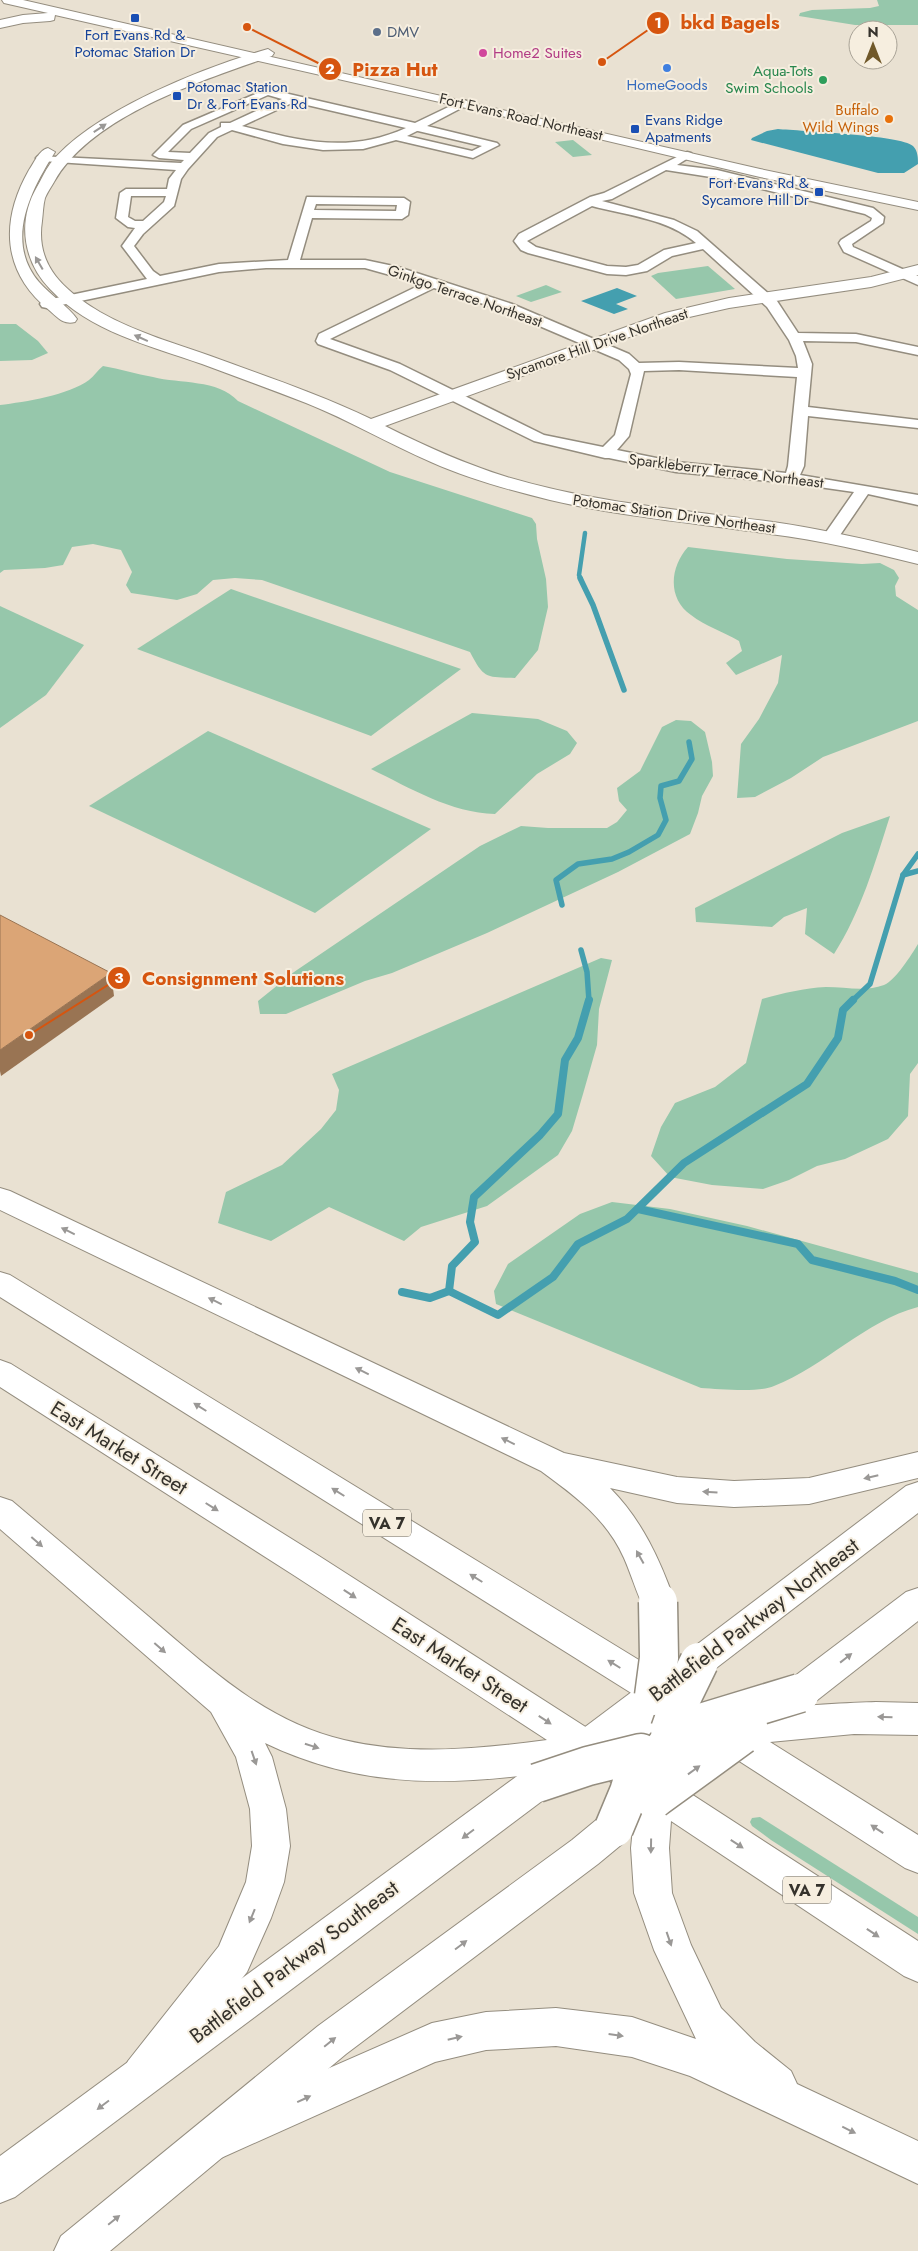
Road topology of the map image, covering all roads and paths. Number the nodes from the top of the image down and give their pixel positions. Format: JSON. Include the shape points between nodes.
{"nodes":[{"id":1,"x":8,"y":0,"type":"edge"},
{"id":2,"x":39,"y":0,"type":"edge"},
{"id":3,"x":85,"y":19,"type":"junction"},
{"id":4,"x":0,"y":24,"type":"edge"},
{"id":5,"x":254,"y":53,"type":"junction"},
{"id":6,"x":293,"y":98,"type":"junction"},
{"id":7,"x":463,"y":104,"type":"junction"},
{"id":8,"x":202,"y":120,"type":"junction"},
{"id":9,"x":229,"y":126,"type":"junction"},
{"id":10,"x":414,"y":126,"type":"junction"},
{"id":11,"x":73,"y":132,"type":"dead end"},
{"id":12,"x":394,"y":136,"type":"junction"},
{"id":13,"x":61,"y":141,"type":"dead end"},
{"id":14,"x":687,"y":155,"type":"junction"},
{"id":15,"x":193,"y":157,"type":"junction"},
{"id":16,"x":42,"y":158,"type":"junction"},
{"id":17,"x":62,"y":159,"type":"junction"},
{"id":18,"x":184,"y":167,"type":"junction"},
{"id":19,"x":666,"y":167,"type":"junction"},
{"id":20,"x":173,"y":192,"type":"junction"},
{"id":21,"x":918,"y":198,"type":"edge"},
{"id":22,"x":591,"y":202,"type":"junction"},
{"id":23,"x":918,"y":206,"type":"edge"},
{"id":24,"x":307,"y":214,"type":"junction"},
{"id":25,"x":144,"y":225,"type":"junction"},
{"id":26,"x":706,"y":245,"type":"junction"},
{"id":27,"x":293,"y":264,"type":"junction"},
{"id":28,"x":913,"y":275,"type":"edge"},
{"id":29,"x":158,"y":281,"type":"junction"},
{"id":30,"x":433,"y":283,"type":"junction"},
{"id":31,"x":765,"y":298,"type":"junction"},
{"id":32,"x":71,"y":299,"type":"junction"},
{"id":33,"x":47,"y":304,"type":"junction"},
{"id":34,"x":793,"y":337,"type":"junction"},
{"id":35,"x":593,"y":343,"type":"junction"},
{"id":36,"x":918,"y":351,"type":"edge"},
{"id":37,"x":636,"y":367,"type":"junction"},
{"id":38,"x":804,"y":374,"type":"junction"},
{"id":39,"x":269,"y":384,"type":"junction"},
{"id":40,"x":453,"y":395,"type":"junction"},
{"id":41,"x":801,"y":411,"type":"junction"},
{"id":42,"x":918,"y":424,"type":"edge"},
{"id":43,"x":371,"y":425,"type":"junction"},
{"id":44,"x":605,"y":454,"type":"junction"},
{"id":45,"x":791,"y":478,"type":"junction"},
{"id":46,"x":864,"y":489,"type":"junction"},
{"id":47,"x":918,"y":500,"type":"edge"},
{"id":48,"x":830,"y":538,"type":"junction"},
{"id":49,"x":918,"y":558,"type":"edge"},
{"id":50,"x":0,"y":1198,"type":"edge"},
{"id":51,"x":0,"y":1282,"type":"edge"},
{"id":52,"x":0,"y":1372,"type":"edge"},
{"id":53,"x":552,"y":1462,"type":"junction"},
{"id":54,"x":918,"y":1465,"type":"edge"},
{"id":55,"x":918,"y":1495,"type":"edge"},
{"id":56,"x":0,"y":1510,"type":"edge"},
{"id":57,"x":918,"y":1602,"type":"edge"},
{"id":58,"x":712,"y":1652,"type":"junction"},
{"id":59,"x":804,"y":1691,"type":"junction"},
{"id":60,"x":654,"y":1696,"type":"junction"},
{"id":61,"x":222,"y":1700,"type":"junction"},
{"id":62,"x":918,"y":1719,"type":"edge"},
{"id":63,"x":749,"y":1730,"type":"junction"},
{"id":64,"x":655,"y":1742,"type":"junction"},
{"id":65,"x":584,"y":1748,"type":"junction"},
{"id":66,"x":522,"y":1794,"type":"junction"},
{"id":67,"x":654,"y":1799,"type":"junction"},
{"id":68,"x":614,"y":1828,"type":"junction"},
{"id":69,"x":918,"y":1856,"type":"edge"},
{"id":70,"x":918,"y":1964,"type":"edge"},
{"id":71,"x":142,"y":2075,"type":"junction"},
{"id":72,"x":805,"y":2109,"type":"junction"},
{"id":73,"x":212,"y":2141,"type":"junction"},
{"id":74,"x":918,"y":2163,"type":"edge"},
{"id":75,"x":0,"y":2182,"type":"edge"},
{"id":76,"x":76,"y":2251,"type":"edge"}],
"edges":[{"from":1,"to":3,"type":"main road","name":"Fort Evans Road Northeast"},
{"from":2,"to":5,"type":"main road","name":"Fort Evans Road Northeast"},
{"from":3,"to":4,"type":"main road","via":[[38,18]]},
{"from":3,"to":5,"type":"main road","name":"Fort Evans Road Northeast"},
{"from":5,"to":7,"type":"main road","name":"Fort Evans Road Northeast"},
{"from":5,"to":11,"type":"main road","via":[[148,90]]},
{"from":17,"to":5,"type":"main road","name":"Potomac Station Drive Northeast","one_way":true,"via":[[95,132],[127,112]]},
{"from":5,"to":21,"type":"main road","name":"Fort Evans Road Northeast"},
{"from":6,"to":8,"type":"street","via":[[266,92]]},
{"from":6,"to":9,"type":"street"},
{"from":6,"to":10,"type":"street"},
{"from":7,"to":10,"type":"street"},
{"from":7,"to":14,"type":"main road","name":"Fort Evans Road Northeast"},
{"from":8,"to":9,"type":"street"},
{"from":8,"to":15,"type":"street","via":[[182,130],[159,154]]},
{"from":9,"to":12,"type":"street","via":[[303,145],[331,147],[370,144]]},
{"from":9,"to":15,"type":"street","via":[[208,139]]},
{"from":10,"to":12,"type":"street"},
{"from":10,"to":12,"type":"street","via":[[494,145],[473,155]]},
{"from":13,"to":16,"type":"main road","name":"Potomac Station Drive Northeast"},
{"from":14,"to":19,"type":"street"},
{"from":14,"to":23,"type":"main road","name":"Fort Evans Road Northeast","via":[[824,188]]},
{"from":15,"to":18,"type":"street"},
{"from":16,"to":17,"type":"street"},
{"from":16,"to":33,"type":"main road","name":"Potomac Station Drive Northeast","via":[[12,202],[7,235],[11,260],[19,275]]},
{"from":17,"to":18,"type":"street"},
{"from":32,"to":17,"type":"main road","name":"Potomac Station Drive Northeast","one_way":true,"via":[[47,278],[35,258],[32,242],[33,208]]},
{"from":18,"to":20,"type":"street","via":[[175,179]]},
{"from":19,"to":22,"type":"street"},
{"from":19,"to":28,"type":"street","via":[[717,174],[869,211],[878,217],[877,223],[845,245],[854,252]]},
{"from":20,"to":25,"type":"street","via":[[170,203]]},
{"from":20,"to":25,"type":"street","via":[[126,193],[122,218],[132,224]]},
{"from":22,"to":26,"type":"street","via":[[670,223],[693,234]]},
{"from":22,"to":26,"type":"street","via":[[520,241],[532,250],[616,271],[635,270],[668,253]]},
{"from":24,"to":24,"type":"street","via":[[311,200],[404,202],[402,215]]},
{"from":24,"to":27,"type":"street"},
{"from":25,"to":29,"type":"street","via":[[128,246],[129,250],[148,274]]},
{"from":26,"to":31,"type":"street"},
{"from":27,"to":29,"type":"street","name":"Ginkgo Terrace Northeast","via":[[219,268]]},
{"from":27,"to":30,"type":"street","name":"Ginkgo Terrace Northeast","via":[[365,264]]},
{"from":28,"to":31,"type":"main road","name":"Sycamore Hill Drive Northeast"},
{"from":29,"to":32,"type":"street","name":"Ginkgo Terrace Northeast"},
{"from":30,"to":35,"type":"street","name":"Ginkgo Terrace Northeast","via":[[507,307]]},
{"from":30,"to":40,"type":"street","name":"Sparkleberry Terrace Northeast","via":[[322,339],[383,361]]},
{"from":31,"to":34,"type":"street","via":[[782,317]]},
{"from":31,"to":35,"type":"main road","name":"Sycamore Hill Drive Northeast","via":[[684,313]]},
{"from":32,"to":33,"type":"street","name":"Ginkgo Terrace Northeast"},
{"from":39,"to":32,"type":"main road","name":"Potomac Station Drive Northeast","one_way":true,"via":[[146,340],[104,320]]},
{"from":33,"to":39,"type":"main road","name":"Potomac Station Drive Northeast","via":[[99,335],[138,351]]},
{"from":34,"to":36,"type":"street","via":[[852,336]]},
{"from":34,"to":38,"type":"street","via":[[803,355]]},
{"from":35,"to":37,"type":"street","name":"Ginkgo Terrace Northeast"},
{"from":35,"to":40,"type":"main road","name":"Sycamore Hill Drive Northeast"},
{"from":37,"to":38,"type":"street","via":[[679,366]]},
{"from":37,"to":44,"type":"street","via":[[638,374],[622,436]]},
{"from":38,"to":41,"type":"street"},
{"from":39,"to":43,"type":"main road","name":"Potomac Station Drive Northeast"},
{"from":40,"to":43,"type":"main road","name":"Sycamore Hill Drive Northeast"},
{"from":40,"to":44,"type":"street","name":"Sparkleberry Terrace Northeast","via":[[539,438]]},
{"from":41,"to":42,"type":"street"},
{"from":41,"to":45,"type":"street","via":[[796,466]]},
{"from":43,"to":48,"type":"main road","name":"Potomac Station Drive Northeast","via":[[440,459],[568,499]]},
{"from":44,"to":45,"type":"street","name":"Sparkleberry Terrace Northeast","via":[[676,467]]},
{"from":45,"to":46,"type":"street","name":"Sparkleberry Terrace Northeast"},
{"from":46,"to":47,"type":"street","name":"Sparkleberry Terrace Northeast"},
{"from":46,"to":48,"type":"street"},
{"from":48,"to":49,"type":"main road","name":"Potomac Station Drive Northeast"},
{"from":53,"to":50,"type":"main road","one_way":true},
{"from":69,"to":51,"type":"main road","number":"VA 7","one_way":true,"via":[[758,1753]]},
{"from":52,"to":70,"type":"main road","name":"East Market Street","number":"VA 7","one_way":true,"via":[[340,1587]]},
{"from":54,"to":53,"type":"main road","one_way":true,"via":[[809,1491],[734,1494],[677,1490]]},
{"from":60,"to":53,"type":"main road","one_way":true,"bridge":true,"via":[[659,1658],[658,1602],[645,1565],[621,1522],[598,1496]]},
{"from":55,"to":58,"type":"main road","name":"Battlefield Parkway Northeast"},
{"from":56,"to":61,"type":"main road","one_way":true},
{"from":59,"to":57,"type":"main road","one_way":true},
{"from":58,"to":60,"type":"main road","name":"Battlefield Parkway Northeast","bridge":true},
{"from":58,"to":64,"type":"main road","bridge":true},
{"from":59,"to":63,"type":"main road","bridge":true},
{"from":59,"to":64,"type":"main road","bridge":true},
{"from":60,"to":64,"type":"main road"},
{"from":60,"to":65,"type":"main road","name":"Battlefield Parkway Northeast"},
{"from":61,"to":65,"type":"main road","one_way":true,"via":[[262,1725],[302,1742],[344,1756],[399,1764],[441,1767]]},
{"from":61,"to":71,"type":"main road","one_way":true,"via":[[254,1757],[268,1809],[271,1846],[265,1882],[233,1959]]},
{"from":62,"to":63,"type":"main road","one_way":true,"via":[[851,1718]]},
{"from":63,"to":64,"type":"main road","bridge":true},
{"from":67,"to":63,"type":"main road","one_way":true,"bridge":true},
{"from":64,"to":65,"type":"main road"},
{"from":64,"to":66,"type":"main road","bridge":true},
{"from":64,"to":67,"type":"main road","bridge":true},
{"from":64,"to":68,"type":"main road","bridge":true},
{"from":65,"to":66,"type":"main road","name":"Battlefield Parkway Southeast"},
{"from":66,"to":71,"type":"main road","name":"Battlefield Parkway Southeast","one_way":true},
{"from":67,"to":68,"type":"main road"},
{"from":67,"to":72,"type":"main road","one_way":true,"via":[[650,1848],[653,1893],[673,1950],[707,2022],[741,2056]]},
{"from":73,"to":68,"type":"main road","one_way":true,"via":[[332,2040]]},
{"from":71,"to":75,"type":"main road","name":"Battlefield Parkway Southeast","one_way":true},
{"from":73,"to":72,"type":"main road","one_way":true,"via":[[432,2043],[486,2031],[556,2027],[632,2037],[697,2059]]},
{"from":72,"to":74,"type":"main road","one_way":true},
{"from":76,"to":73,"type":"main road","one_way":true}]}
